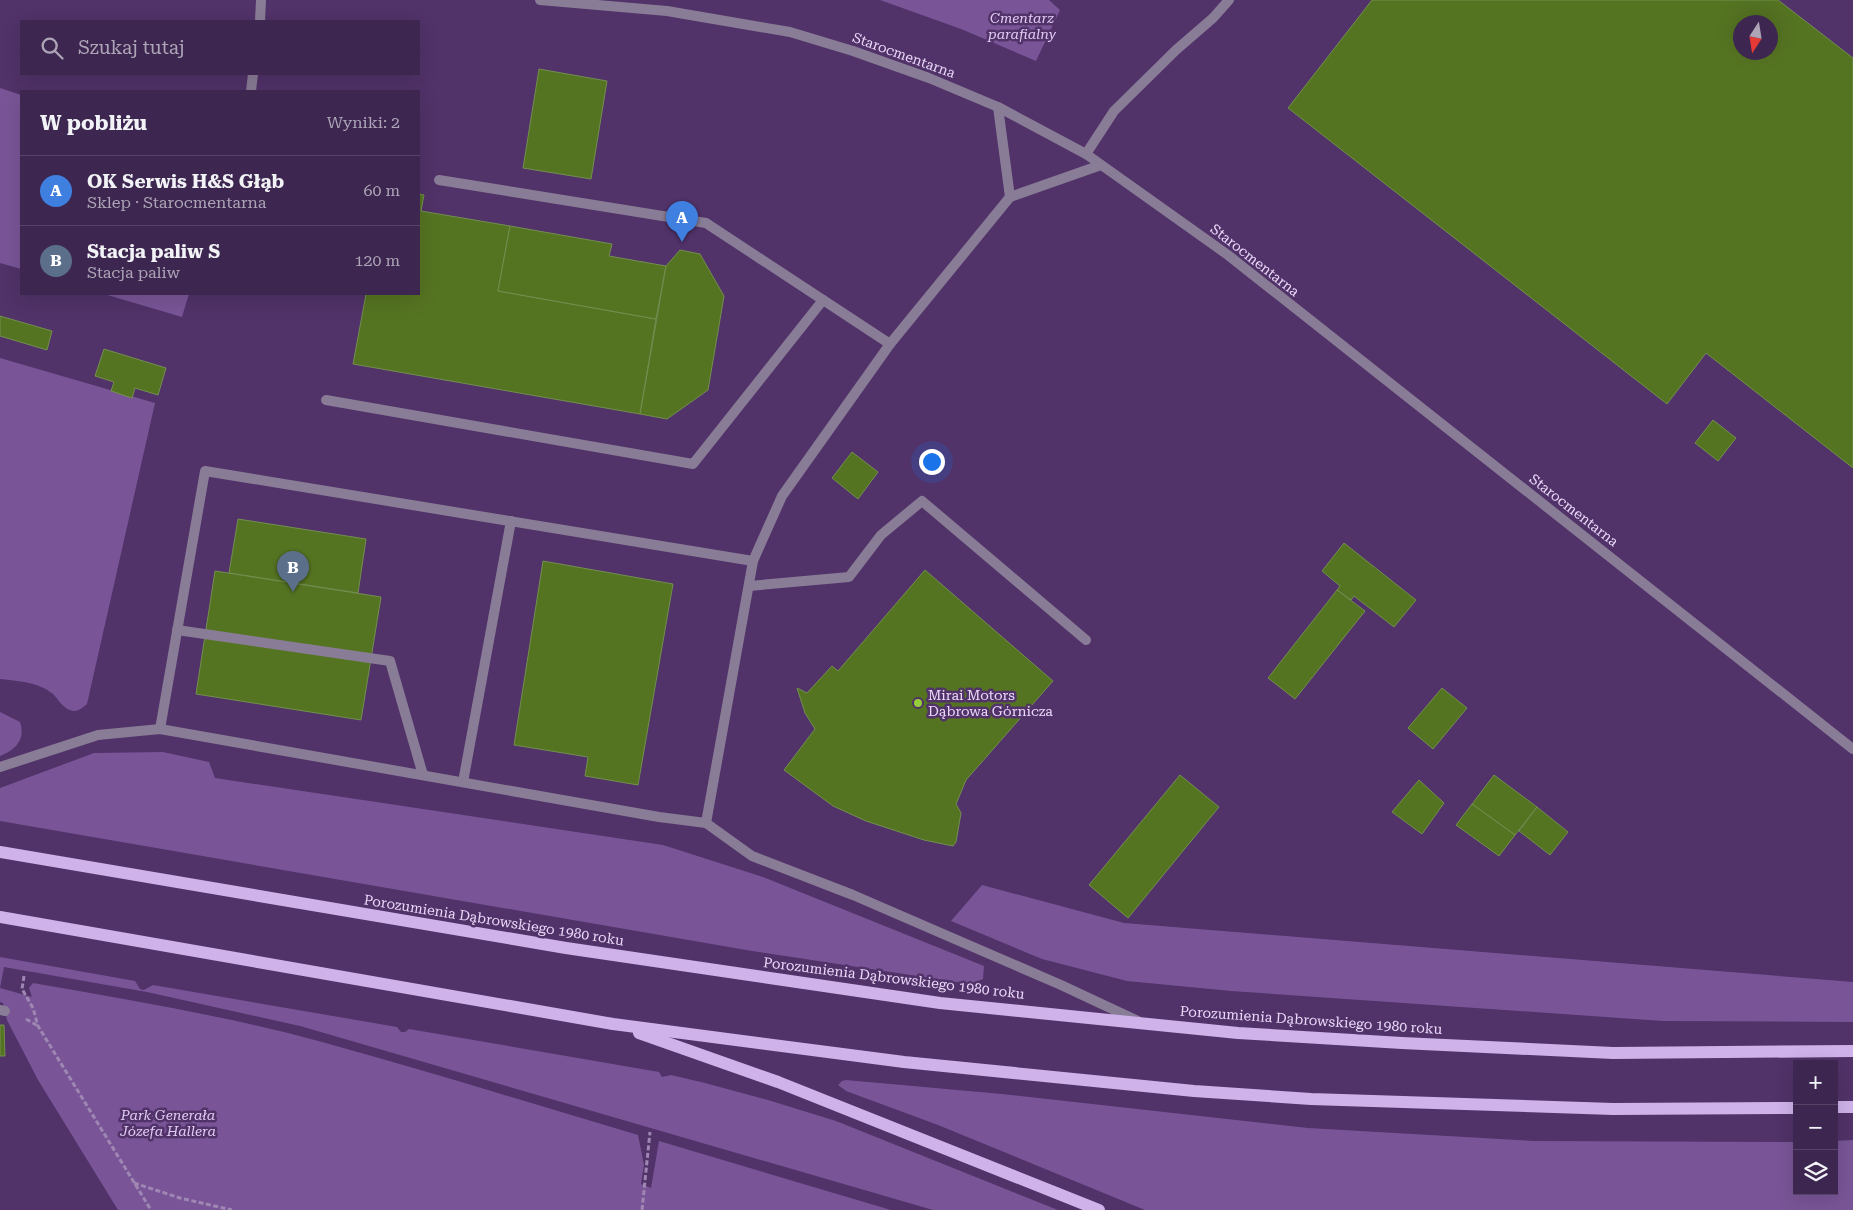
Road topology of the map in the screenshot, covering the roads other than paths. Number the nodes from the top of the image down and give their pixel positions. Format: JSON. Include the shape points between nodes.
{"nodes":[{"id":1,"x":261,"y":0,"type":"edge"},
{"id":2,"x":540,"y":0,"type":"edge"},
{"id":3,"x":1229,"y":0,"type":"edge"},
{"id":4,"x":260,"y":20,"type":"edge"},
{"id":5,"x":253,"y":75,"type":"edge"},
{"id":6,"x":251,"y":90,"type":"edge"},
{"id":7,"x":998,"y":107,"type":"junction"},
{"id":8,"x":1086,"y":154,"type":"junction"},
{"id":9,"x":1101,"y":165,"type":"junction"},
{"id":10,"x":439,"y":180,"type":"dead end"},
{"id":11,"x":1010,"y":197,"type":"junction"},
{"id":12,"x":823,"y":300,"type":"junction"},
{"id":13,"x":890,"y":344,"type":"junction"},
{"id":14,"x":326,"y":400,"type":"dead end"},
{"id":15,"x":511,"y":522,"type":"junction"},
{"id":16,"x":753,"y":562,"type":"junction"},
{"id":17,"x":749,"y":586,"type":"junction"},
{"id":18,"x":178,"y":630,"type":"junction"},
{"id":19,"x":1086,"y":640,"type":"dead end"},
{"id":20,"x":160,"y":729,"type":"junction"},
{"id":21,"x":1853,"y":749,"type":"edge"},
{"id":22,"x":0,"y":767,"type":"edge"},
{"id":23,"x":423,"y":775,"type":"junction"},
{"id":24,"x":463,"y":782,"type":"junction"},
{"id":25,"x":706,"y":823,"type":"junction"},
{"id":26,"x":0,"y":852,"type":"edge"},
{"id":27,"x":0,"y":917,"type":"edge"},
{"id":28,"x":1138,"y":1021,"type":"junction"},
{"id":29,"x":613,"y":1024,"type":"junction"},
{"id":30,"x":1853,"y":1052,"type":"edge"},
{"id":31,"x":1838,"y":1107,"type":"edge"},
{"id":32,"x":1853,"y":1107,"type":"edge"},
{"id":33,"x":1793,"y":1108,"type":"edge"},
{"id":34,"x":1099,"y":1210,"type":"edge"}],
"edges":[{"from":1,"to":4,"type":"street"},
{"from":2,"to":7,"type":"street","name":"Starocmentarna","via":[[667,11],[790,32],[929,78]]},
{"from":3,"to":8,"type":"street","via":[[1214,18],[1114,111]]},
{"from":5,"to":6,"type":"street"},
{"from":7,"to":8,"type":"street","name":"Starocmentarna"},
{"from":7,"to":11,"type":"street"},
{"from":8,"to":9,"type":"street","name":"Starocmentarna"},
{"from":9,"to":11,"type":"street"},
{"from":9,"to":21,"type":"street","name":"Starocmentarna","via":[[1228,255]]},
{"from":10,"to":12,"type":"street","via":[[706,223]]},
{"from":11,"to":13,"type":"street"},
{"from":12,"to":13,"type":"street"},
{"from":12,"to":14,"type":"street","via":[[693,464]]},
{"from":13,"to":16,"type":"street","via":[[782,496]]},
{"from":15,"to":16,"type":"street"},
{"from":15,"to":18,"type":"street","via":[[205,471]]},
{"from":15,"to":24,"type":"street"},
{"from":16,"to":17,"type":"street"},
{"from":17,"to":19,"type":"street","via":[[849,577],[881,535],[922,501]]},
{"from":17,"to":25,"type":"street"},
{"from":18,"to":20,"type":"street"},
{"from":18,"to":23,"type":"street","via":[[390,661]]},
{"from":20,"to":22,"type":"street","via":[[98,735]]},
{"from":20,"to":23,"type":"street"},
{"from":23,"to":24,"type":"street"},
{"from":24,"to":25,"type":"street","via":[[659,818]]},
{"from":25,"to":28,"type":"street","via":[[752,856],[853,895],[1061,984]]},
{"from":26,"to":28,"type":"main road","name":"Porozumienia Dąbrowskiego 1980 roku","via":[[576,950],[940,1003]]},
{"from":27,"to":29,"type":"main road"},
{"from":28,"to":30,"type":"main road","name":"Porozumienia Dąbrowskiego 1980 roku","via":[[1238,1033],[1613,1053]]},
{"from":29,"to":33,"type":"main road","via":[[904,1062],[1194,1091],[1311,1099],[1613,1109]]},
{"from":29,"to":34,"type":"main road","via":[[778,1082]]},
{"from":31,"to":32,"type":"main road"}]}
